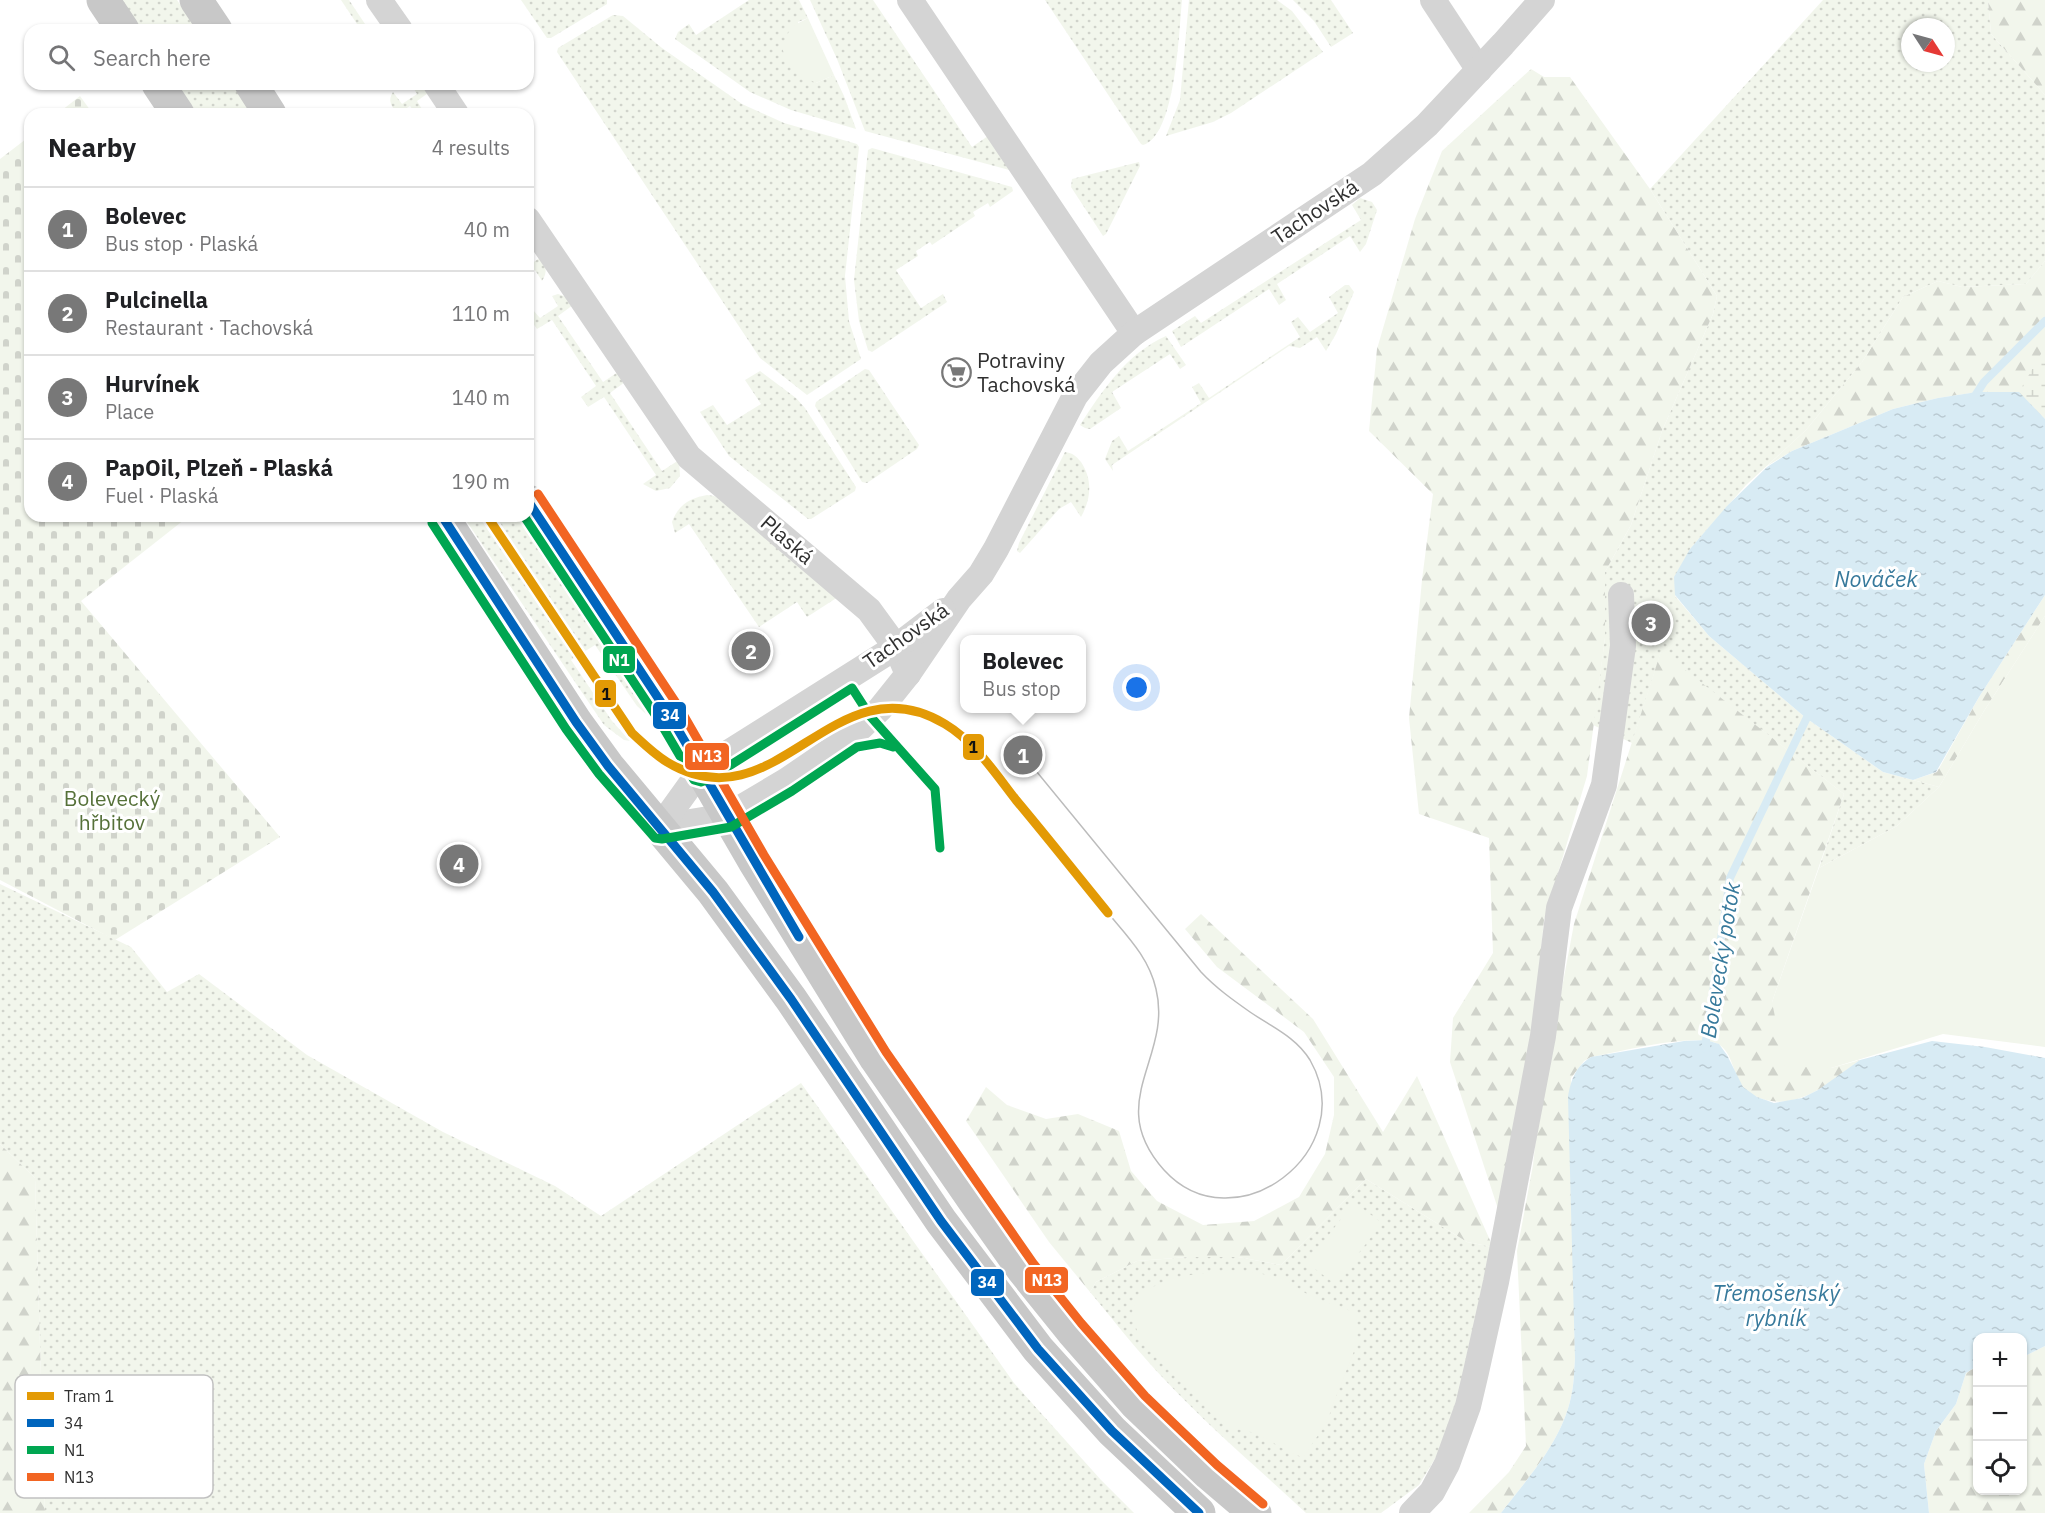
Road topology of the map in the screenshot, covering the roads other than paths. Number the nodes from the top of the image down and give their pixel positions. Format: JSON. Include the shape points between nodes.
{"nodes":[{"id":1,"x":103,"y":0,"type":"edge"},
{"id":2,"x":196,"y":0,"type":"edge"},
{"id":3,"x":379,"y":0,"type":"edge"},
{"id":4,"x":910,"y":0,"type":"edge"},
{"id":5,"x":1433,"y":0,"type":"edge"},
{"id":6,"x":1542,"y":0,"type":"edge"},
{"id":7,"x":119,"y":24,"type":"edge"},
{"id":8,"x":212,"y":24,"type":"edge"},
{"id":9,"x":395,"y":24,"type":"edge"},
{"id":10,"x":1479,"y":70,"type":"junction"},
{"id":11,"x":162,"y":90,"type":"edge"},
{"id":12,"x":255,"y":90,"type":"edge"},
{"id":13,"x":440,"y":90,"type":"edge"},
{"id":14,"x":174,"y":108,"type":"edge"},
{"id":15,"x":266,"y":108,"type":"edge"},
{"id":16,"x":452,"y":108,"type":"edge"},
{"id":17,"x":534,"y":229,"type":"edge"},
{"id":18,"x":1134,"y":333,"type":"junction"},
{"id":19,"x":534,"y":510,"type":"edge"},
{"id":20,"x":446,"y":522,"type":"edge"},
{"id":21,"x":1621,"y":595,"type":"dead end"},
{"id":22,"x":959,"y":599,"type":"junction"},
{"id":23,"x":896,"y":646,"type":"junction"},
{"id":24,"x":908,"y":674,"type":"junction"},
{"id":25,"x":701,"y":770,"type":"junction"},
{"id":26,"x":727,"y":816,"type":"junction"},
{"id":27,"x":660,"y":827,"type":"junction"},
{"id":28,"x":1199,"y":1513,"type":"edge"},
{"id":29,"x":1255,"y":1513,"type":"edge"},
{"id":30,"x":1412,"y":1513,"type":"edge"}],
"edges":[{"from":1,"to":7,"type":"main road"},
{"from":2,"to":8,"type":"main road"},
{"from":3,"to":9,"type":"street"},
{"from":4,"to":18,"type":"street"},
{"from":5,"to":10,"type":"street"},
{"from":6,"to":10,"type":"street","name":"Tachovská"},
{"from":10,"to":18,"type":"street","name":"Tachovská","via":[[1427,125],[1372,174]]},
{"from":11,"to":14,"type":"main road"},
{"from":12,"to":15,"type":"main road"},
{"from":13,"to":16,"type":"street"},
{"from":17,"to":23,"type":"street","name":"Plaská","via":[[689,457],[869,610]]},
{"from":18,"to":22,"type":"street","name":"Tachovská","via":[[1101,363],[1075,396],[996,549]]},
{"from":19,"to":25,"type":"main road","via":[[670,716]]},
{"from":20,"to":27,"type":"main road","via":[[576,722]]},
{"from":21,"to":30,"type":"street","via":[[1623,646],[1604,785],[1559,908],[1543,1036],[1476,1372],[1447,1464],[1432,1492]]},
{"from":22,"to":23,"type":"street","name":"Tachovská"},
{"from":22,"to":24,"type":"street","name":"Tachovská"},
{"from":23,"to":24,"type":"street","name":"Plaská"},
{"from":23,"to":25,"type":"street","name":"Tachovská"},
{"from":24,"to":26,"type":"street","via":[[852,736]]},
{"from":25,"to":26,"type":"main road"},
{"from":25,"to":27,"type":"street"},
{"from":26,"to":27,"type":"street"},
{"from":26,"to":29,"type":"main road","via":[[876,1059],[1023,1270],[1136,1404]]},
{"from":27,"to":28,"type":"main road","via":[[791,999],[941,1221],[1032,1340],[1112,1431]]}]}
